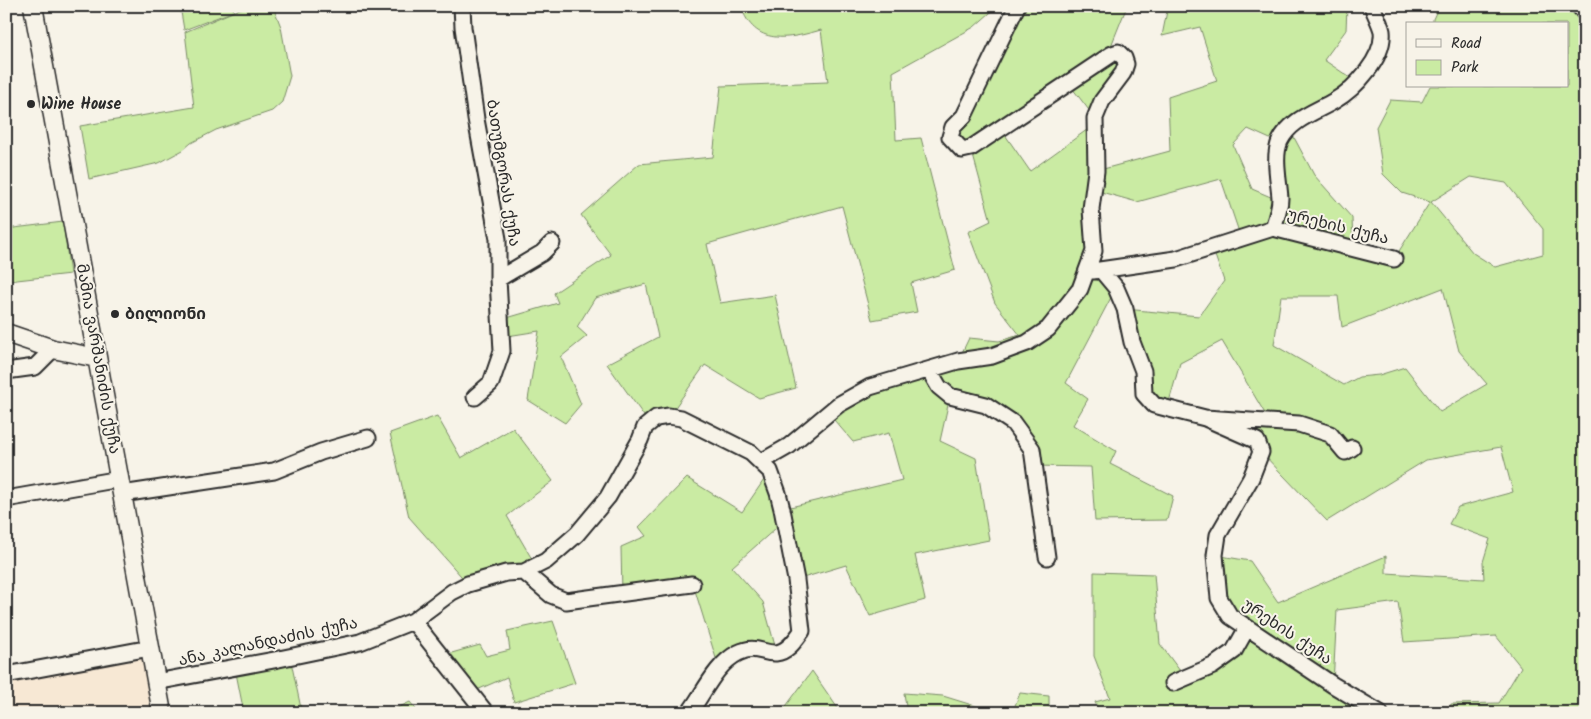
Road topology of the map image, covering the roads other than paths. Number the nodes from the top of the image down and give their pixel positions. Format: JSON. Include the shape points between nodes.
{"nodes":[{"id":1,"x":33,"y":6,"type":"edge"},
{"id":2,"x":462,"y":6,"type":"edge"},
{"id":3,"x":1017,"y":6,"type":"edge"},
{"id":4,"x":1372,"y":6,"type":"edge"},
{"id":5,"x":1579,"y":6,"type":"edge"},
{"id":6,"x":1585,"y":13,"type":"edge"},
{"id":7,"x":1273,"y":228,"type":"junction"},
{"id":8,"x":552,"y":243,"type":"dead end"},
{"id":9,"x":1394,"y":259,"type":"dead end"},
{"id":10,"x":1094,"y":271,"type":"junction"},
{"id":11,"x":498,"y":279,"type":"junction"},
{"id":12,"x":6,"y":333,"type":"edge"},
{"id":13,"x":53,"y":348,"type":"junction"},
{"id":14,"x":97,"y":358,"type":"junction"},
{"id":15,"x":929,"y":370,"type":"junction"},
{"id":16,"x":6,"y":371,"type":"edge"},
{"id":17,"x":475,"y":397,"type":"dead end"},
{"id":18,"x":1206,"y":418,"type":"junction"},
{"id":19,"x":368,"y":438,"type":"dead end"},
{"id":20,"x":1352,"y":448,"type":"dead end"},
{"id":21,"x":761,"y":462,"type":"junction"},
{"id":22,"x":121,"y":486,"type":"junction"},
{"id":23,"x":6,"y":498,"type":"edge"},
{"id":24,"x":1047,"y":556,"type":"dead end"},
{"id":25,"x":524,"y":572,"type":"junction"},
{"id":26,"x":692,"y":584,"type":"dead end"},
{"id":27,"x":413,"y":621,"type":"junction"},
{"id":28,"x":1247,"y":628,"type":"junction"},
{"id":29,"x":150,"y":648,"type":"junction"},
{"id":30,"x":6,"y":675,"type":"edge"},
{"id":31,"x":156,"y":682,"type":"junction"},
{"id":32,"x":1173,"y":683,"type":"dead end"},
{"id":33,"x":162,"y":713,"type":"edge"},
{"id":34,"x":486,"y":713,"type":"edge"},
{"id":35,"x":689,"y":713,"type":"edge"},
{"id":36,"x":1380,"y":713,"type":"edge"}],
"edges":[{"from":1,"to":14,"type":"street","name":"მამია ვარშანიძის ქუჩა"},
{"from":2,"to":11,"type":"street","name":"ბათუმგორას ქუჩა","via":[[476,118],[498,239]]},
{"from":3,"to":10,"type":"street","via":[[964,116],[953,127],[950,137],[962,150],[971,148],[1118,52],[1126,64],[1123,73],[1102,101],[1095,118],[1096,171],[1091,209]]},
{"from":4,"to":7,"type":"street","name":"ურეხის ქუჩა","via":[[1382,32],[1379,52],[1358,83],[1335,101],[1289,128],[1279,143],[1280,201]]},
{"from":5,"to":6,"type":"street"},
{"from":7,"to":9,"type":"street","name":"ურეხის ქუჩა"},
{"from":7,"to":10,"type":"street","name":"ურეხის ქუჩა","via":[[1176,259]]},
{"from":8,"to":11,"type":"street","via":[[542,253]]},
{"from":10,"to":15,"type":"street","via":[[1048,329],[1027,343],[992,356]]},
{"from":10,"to":18,"type":"street","name":"ურეხის ქუჩა","via":[[1116,288],[1125,309],[1143,372],[1144,394],[1154,405]]},
{"from":11,"to":17,"type":"street","name":"ბათუმგორას ქუჩა","via":[[502,351],[491,383]]},
{"from":12,"to":13,"type":"street"},
{"from":13,"to":14,"type":"street"},
{"from":13,"to":16,"type":"street","via":[[34,367]]},
{"from":14,"to":22,"type":"street","name":"მამია ვარშანიძის ქუჩა"},
{"from":15,"to":21,"type":"street","via":[[870,387],[838,406],[790,446]]},
{"from":15,"to":24,"type":"street","via":[[938,386],[950,396],[986,405],[1013,423],[1032,449]]},
{"from":18,"to":20,"type":"street","name":"ურეხის ქუჩა","via":[[1299,424],[1330,434],[1345,452]]},
{"from":18,"to":28,"type":"street","name":"ურეხის ქუჩა","via":[[1257,440],[1261,452],[1251,478],[1218,535],[1215,555],[1219,598],[1230,616]]},
{"from":19,"to":22,"type":"street","via":[[320,452],[274,471]]},
{"from":21,"to":25,"type":"street","name":"ანა კალანდაძის ქუჩა","via":[[752,453],[681,418],[656,418],[645,427],[608,497],[578,534],[546,561]]},
{"from":21,"to":35,"type":"street","name":"ანა კალანდაძის ქუჩა","via":[[770,471],[778,493],[796,580],[802,631],[792,645],[777,653],[755,648],[738,653],[719,668]]},
{"from":22,"to":23,"type":"street"},
{"from":22,"to":29,"type":"street","name":"მამია ვარშანიძის ქუჩა"},
{"from":25,"to":26,"type":"street","via":[[551,595],[566,601]]},
{"from":25,"to":27,"type":"street","name":"ანა კალანდაძის ქუჩა","via":[[506,573],[468,584]]},
{"from":27,"to":31,"type":"street","name":"ანა კალანდაძის ქუჩა","via":[[360,642]]},
{"from":27,"to":34,"type":"street"},
{"from":28,"to":32,"type":"street","via":[[1234,651],[1213,666]]},
{"from":28,"to":36,"type":"street","name":"ურეხის ქუჩა"},
{"from":29,"to":30,"type":"street"},
{"from":29,"to":31,"type":"street","name":"მამია ვარშანიძის ქუჩა"},
{"from":31,"to":33,"type":"street","name":"მამია ვარშანიძის ქუჩა"}]}
